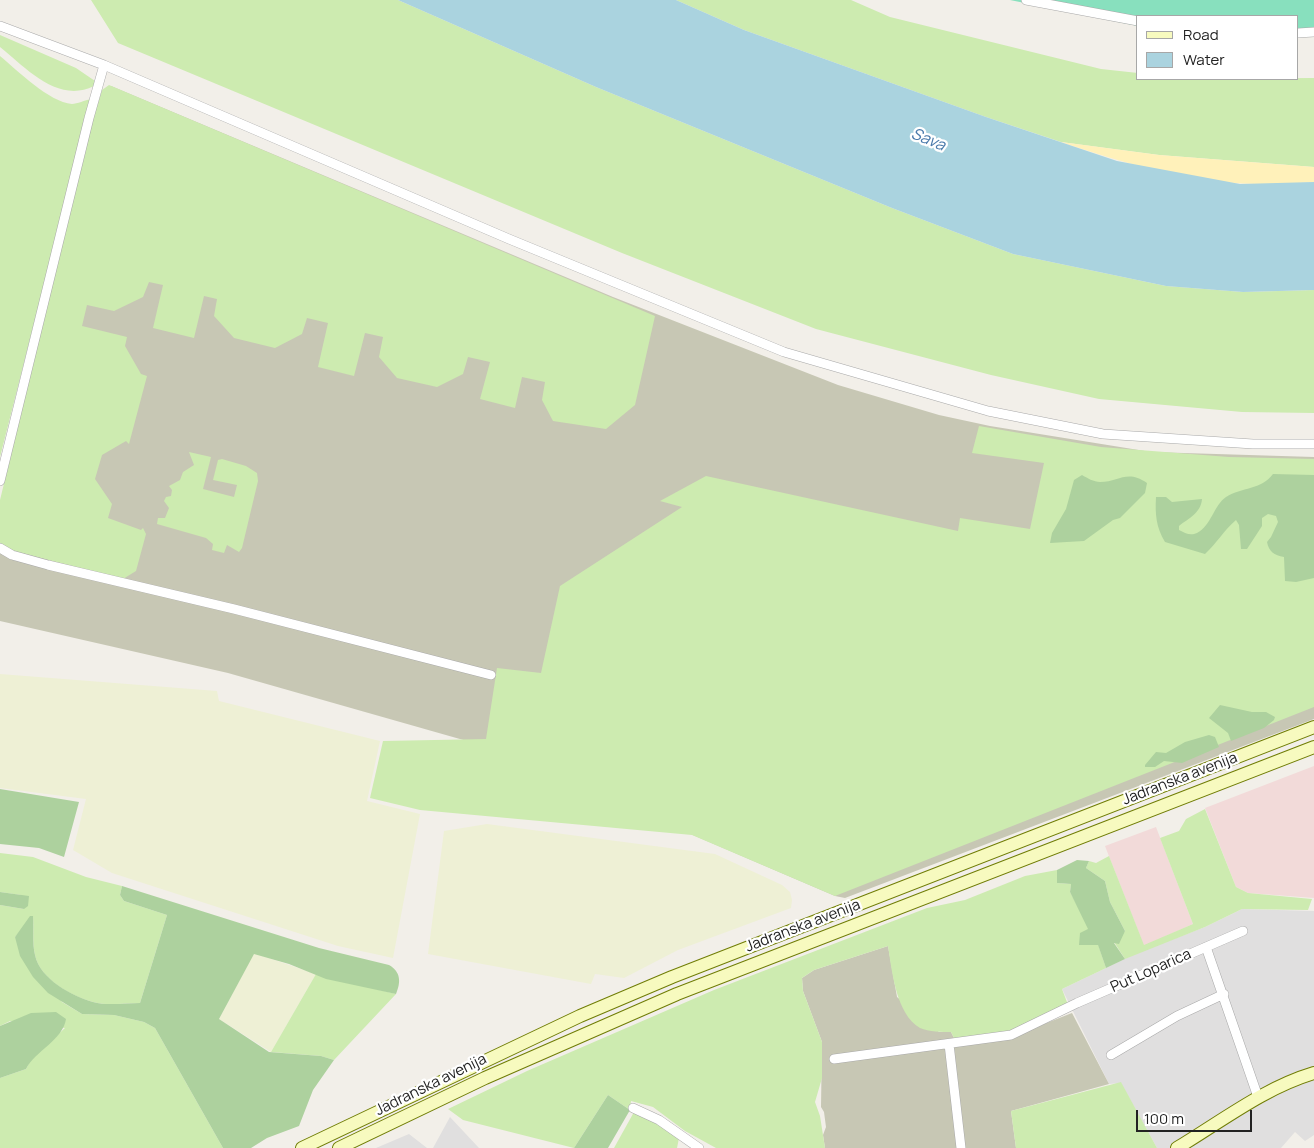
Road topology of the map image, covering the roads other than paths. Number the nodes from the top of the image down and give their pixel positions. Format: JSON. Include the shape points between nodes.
{"nodes":[{"id":1,"x":1026,"y":0,"type":"edge"},
{"id":2,"x":1136,"y":21,"type":"edge"},
{"id":3,"x":0,"y":26,"type":"edge"},
{"id":4,"x":1314,"y":32,"type":"edge"},
{"id":5,"x":1299,"y":33,"type":"edge"},
{"id":6,"x":104,"y":65,"type":"junction"},
{"id":7,"x":1314,"y":444,"type":"edge"},
{"id":8,"x":0,"y":481,"type":"edge"},
{"id":9,"x":0,"y":548,"type":"edge"},
{"id":10,"x":491,"y":675,"type":"dead end"},
{"id":11,"x":1314,"y":727,"type":"edge"},
{"id":12,"x":1314,"y":747,"type":"edge"},
{"id":13,"x":1243,"y":931,"type":"dead end"},
{"id":14,"x":1206,"y":947,"type":"junction"},
{"id":15,"x":1224,"y":994,"type":"junction"},
{"id":16,"x":950,"y":1044,"type":"junction"},
{"id":17,"x":1110,"y":1055,"type":"dead end"},
{"id":18,"x":834,"y":1060,"type":"dead end"},
{"id":19,"x":1314,"y":1073,"type":"edge"},
{"id":20,"x":1258,"y":1097,"type":"junction"},
{"id":21,"x":633,"y":1108,"type":"dead end"},
{"id":22,"x":302,"y":1148,"type":"edge"},
{"id":23,"x":339,"y":1148,"type":"edge"},
{"id":24,"x":699,"y":1148,"type":"edge"},
{"id":25,"x":962,"y":1148,"type":"edge"},
{"id":26,"x":1177,"y":1148,"type":"edge"}],
"edges":[{"from":1,"to":2,"type":"street"},
{"from":3,"to":6,"type":"street"},
{"from":4,"to":5,"type":"street"},
{"from":6,"to":7,"type":"street","via":[[784,352],[988,411],[1103,434],[1253,444]]},
{"from":6,"to":8,"type":"street","via":[[88,118]]},
{"from":9,"to":10,"type":"street","via":[[12,556]]},
{"from":11,"to":22,"type":"main road","name":"Jadranska avenija","via":[[672,977],[563,1023]]},
{"from":12,"to":23,"type":"main road","name":"Jadranska avenija","via":[[677,994],[494,1074]]},
{"from":13,"to":14,"type":"street"},
{"from":14,"to":15,"type":"street","name":"Put Loparica"},
{"from":14,"to":16,"type":"street","name":"Put Loparica","via":[[1077,1003],[1012,1036]]},
{"from":15,"to":17,"type":"street","via":[[1177,1016]]},
{"from":15,"to":20,"type":"street","name":"Put Loparica"},
{"from":16,"to":18,"type":"street","name":"Put Loparica"},
{"from":16,"to":25,"type":"street"},
{"from":19,"to":20,"type":"main road"},
{"from":20,"to":26,"type":"main road"},
{"from":21,"to":24,"type":"street","via":[[659,1120]]}]}
